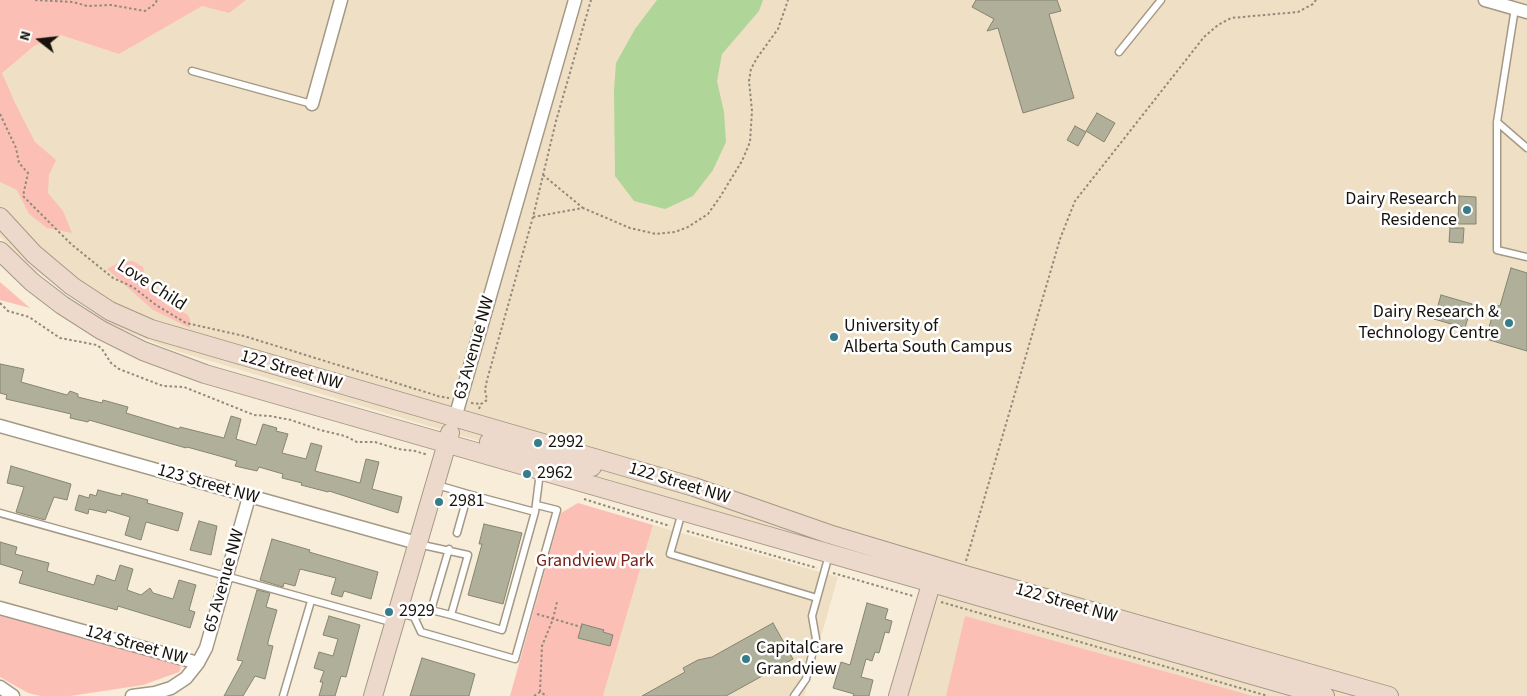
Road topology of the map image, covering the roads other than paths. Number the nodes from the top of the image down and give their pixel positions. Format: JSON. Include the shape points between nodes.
{"nodes":[{"id":1,"x":341,"y":0,"type":"edge"},
{"id":2,"x":575,"y":0,"type":"edge"},
{"id":3,"x":1161,"y":0,"type":"edge"},
{"id":4,"x":1485,"y":0,"type":"edge"},
{"id":5,"x":1521,"y":10,"type":"edge"},
{"id":6,"x":1119,"y":52,"type":"dead end"},
{"id":7,"x":192,"y":71,"type":"dead end"},
{"id":8,"x":312,"y":104,"type":"joint"},
{"id":9,"x":1497,"y":122,"type":"junction"},
{"id":10,"x":1527,"y":148,"type":"edge"},
{"id":11,"x":0,"y":217,"type":"edge"},
{"id":12,"x":0,"y":251,"type":"edge"},
{"id":13,"x":1527,"y":257,"type":"edge"},
{"id":14,"x":455,"y":418,"type":"junction"},
{"id":15,"x":0,"y":426,"type":"edge"},
{"id":16,"x":447,"y":443,"type":"junction"},
{"id":17,"x":541,"y":470,"type":"junction"},
{"id":18,"x":650,"y":474,"type":"junction"},
{"id":19,"x":434,"y":484,"type":"junction"},
{"id":20,"x":468,"y":494,"type":"junction"},
{"id":21,"x":249,"y":497,"type":"junction"},
{"id":22,"x":537,"y":505,"type":"junction"},
{"id":23,"x":682,"y":511,"type":"junction"},
{"id":24,"x":536,"y":512,"type":"junction"},
{"id":25,"x":0,"y":513,"type":"edge"},
{"id":26,"x":457,"y":534,"type":"dead end"},
{"id":27,"x":417,"y":543,"type":"junction"},
{"id":28,"x":449,"y":550,"type":"junction"},
{"id":29,"x":829,"y":553,"type":"junction"},
{"id":30,"x":936,"y":566,"type":"junction"},
{"id":31,"x":226,"y":577,"type":"junction"},
{"id":32,"x":931,"y":584,"type":"junction"},
{"id":33,"x":816,"y":598,"type":"junction"},
{"id":34,"x":311,"y":601,"type":"junction"},
{"id":35,"x":0,"y":608,"type":"edge"},
{"id":36,"x":431,"y":610,"type":"junction"},
{"id":37,"x":451,"y":615,"type":"junction"},
{"id":38,"x":402,"y":618,"type":"junction"},
{"id":39,"x":198,"y":663,"type":"junction"},
{"id":40,"x":0,"y":687,"type":"edge"},
{"id":41,"x":12,"y":696,"type":"edge"},
{"id":42,"x":132,"y":696,"type":"edge"},
{"id":43,"x":283,"y":696,"type":"edge"},
{"id":44,"x":373,"y":696,"type":"edge"},
{"id":45,"x":794,"y":696,"type":"edge"},
{"id":46,"x":898,"y":696,"type":"edge"},
{"id":47,"x":1325,"y":696,"type":"edge"},
{"id":48,"x":1390,"y":696,"type":"edge"}],
"edges":[{"from":1,"to":8,"type":"street"},
{"from":2,"to":14,"type":"street","name":"63 Avenue NW"},
{"from":3,"to":6,"type":"lane"},
{"from":4,"to":5,"type":"street"},
{"from":5,"to":9,"type":"lane"},
{"from":7,"to":8,"type":"lane"},
{"from":9,"to":10,"type":"lane"},
{"from":9,"to":13,"type":"lane","via":[[1497,250]]},
{"from":11,"to":14,"type":"main road","name":"122 Street NW","via":[[34,254],[72,286],[133,322],[183,340]]},
{"from":12,"to":16,"type":"main road","name":"122 Street NW","via":[[62,305],[143,351],[205,374]]},
{"from":14,"to":16,"type":"main road","name":"63 Avenue NW"},
{"from":14,"to":18,"type":"main road","name":"122 Street NW"},
{"from":15,"to":21,"type":"street","name":"123 Street NW"},
{"from":16,"to":17,"type":"main road","name":"122 Street NW"},
{"from":16,"to":18,"type":"main road","via":[[454,436],[461,436],[569,464]]},
{"from":16,"to":19,"type":"main road","name":"63 Avenue NW"},
{"from":17,"to":22,"type":"lane"},
{"from":17,"to":23,"type":"main road","name":"122 Street NW"},
{"from":18,"to":30,"type":"main road","name":"122 Street NW"},
{"from":19,"to":20,"type":"lane"},
{"from":19,"to":27,"type":"main road","name":"63 Avenue NW"},
{"from":20,"to":24,"type":"lane"},
{"from":20,"to":26,"type":"lane"},
{"from":21,"to":27,"type":"street","name":"123 Street NW"},
{"from":21,"to":31,"type":"street","name":"65 Avenue NW"},
{"from":22,"to":24,"type":"lane"},
{"from":22,"to":38,"type":"lane","via":[[557,510],[515,659],[421,632]]},
{"from":23,"to":29,"type":"main road","name":"122 Street NW"},
{"from":23,"to":33,"type":"lane","via":[[670,554]]},
{"from":24,"to":37,"type":"lane","via":[[502,630]]},
{"from":25,"to":31,"type":"lane"},
{"from":27,"to":28,"type":"lane"},
{"from":27,"to":38,"type":"main road","name":"63 Avenue NW"},
{"from":28,"to":36,"type":"lane"},
{"from":28,"to":37,"type":"lane","via":[[468,554]]},
{"from":29,"to":32,"type":"main road","name":"122 Street NW"},
{"from":29,"to":33,"type":"lane"},
{"from":30,"to":32,"type":"main road"},
{"from":30,"to":48,"type":"main road","name":"122 Street NW"},
{"from":31,"to":34,"type":"lane"},
{"from":31,"to":39,"type":"street","name":"65 Avenue NW","via":[[206,648]]},
{"from":32,"to":46,"type":"main road"},
{"from":32,"to":47,"type":"main road","name":"122 Street NW"},
{"from":33,"to":45,"type":"lane","via":[[812,616],[816,639],[806,679]]},
{"from":34,"to":38,"type":"lane"},
{"from":34,"to":43,"type":"lane"},
{"from":35,"to":39,"type":"street","name":"124 Street NW"},
{"from":36,"to":37,"type":"lane"},
{"from":36,"to":38,"type":"lane"},
{"from":38,"to":44,"type":"main road","name":"63 Avenue NW"},
{"from":39,"to":42,"type":"street","name":"124 Street NW","via":[[186,678],[171,688]]},
{"from":40,"to":41,"type":"street"}]}
